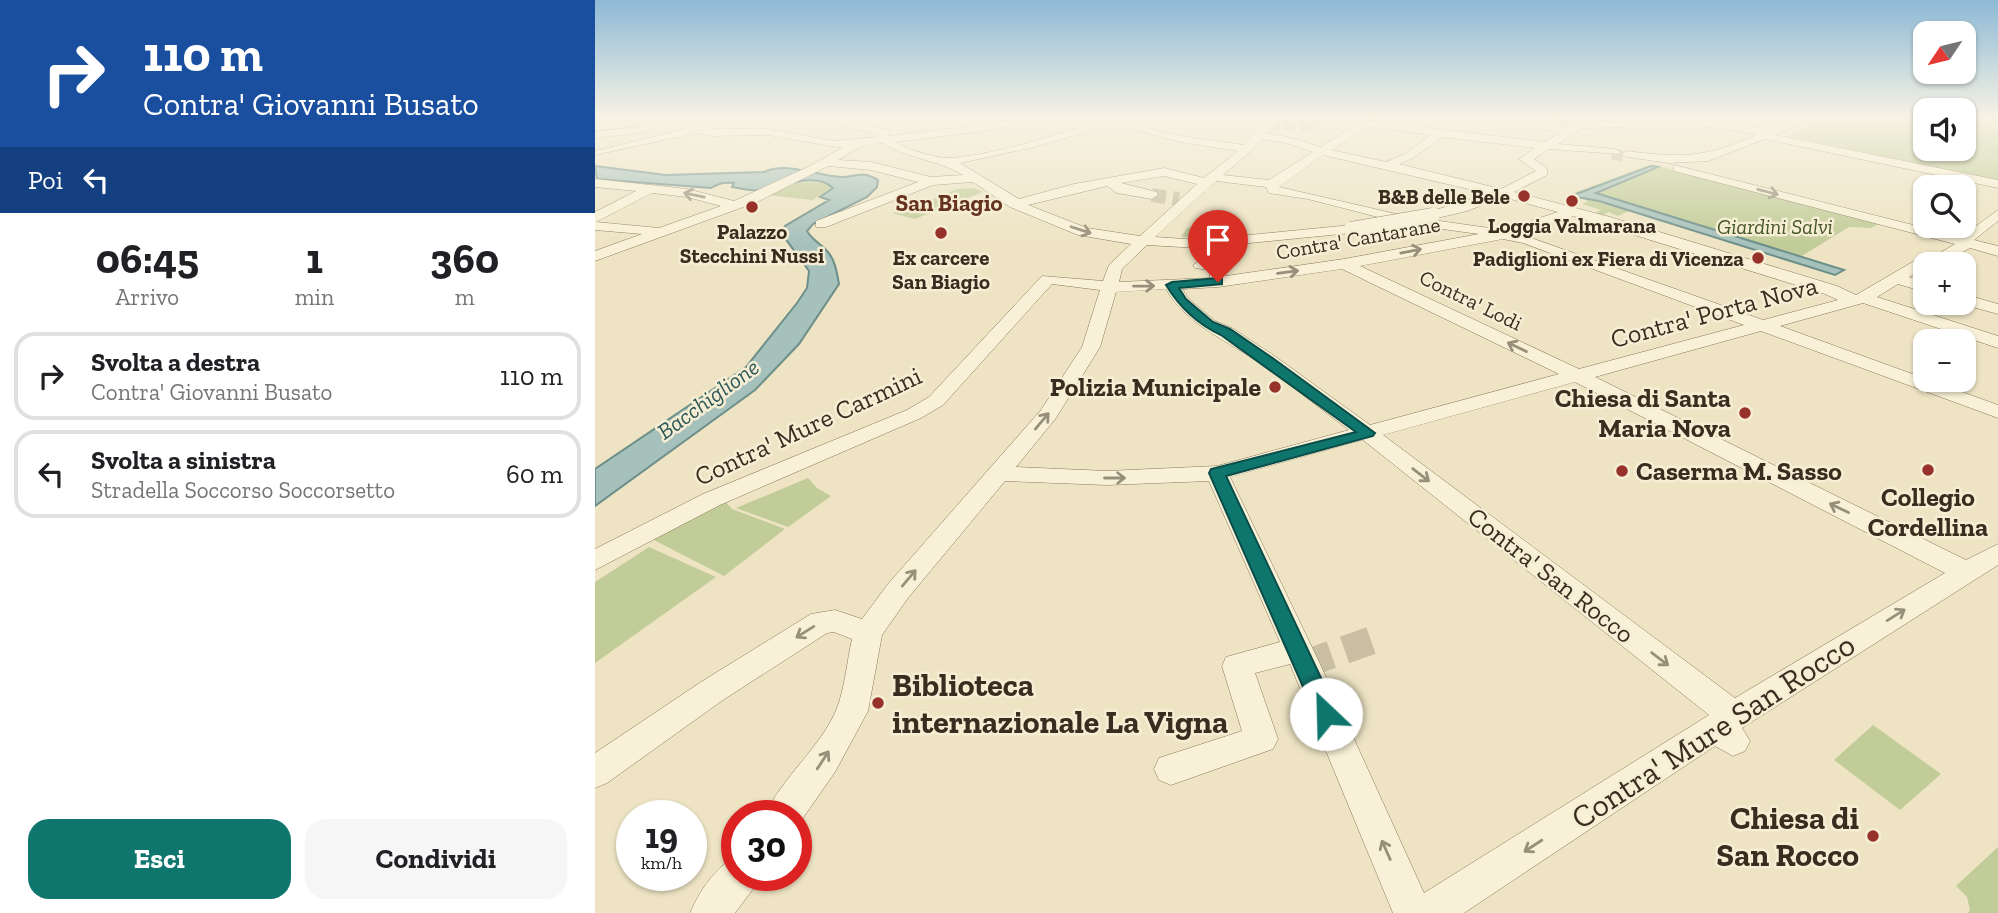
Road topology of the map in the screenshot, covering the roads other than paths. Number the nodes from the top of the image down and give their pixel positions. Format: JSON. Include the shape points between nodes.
{"nodes":[{"id":1,"x":830,"y":159,"type":"edge"},
{"id":2,"x":937,"y":159,"type":"edge"},
{"id":3,"x":966,"y":159,"type":"edge"},
{"id":4,"x":1235,"y":159,"type":"edge"},
{"id":5,"x":1310,"y":159,"type":"edge"},
{"id":6,"x":1356,"y":159,"type":"edge"},
{"id":7,"x":1403,"y":159,"type":"edge"},
{"id":8,"x":1517,"y":159,"type":"edge"},
{"id":9,"x":1535,"y":159,"type":"edge"},
{"id":10,"x":1647,"y":159,"type":"tunnel mouth"},
{"id":11,"x":1713,"y":159,"type":"edge"},
{"id":12,"x":1880,"y":159,"type":"edge"},
{"id":13,"x":827,"y":162,"type":"junction"},
{"id":14,"x":950,"y":162,"type":"junction"},
{"id":15,"x":1531,"y":162,"type":"junction"},
{"id":16,"x":1679,"y":164,"type":"junction"},
{"id":17,"x":1388,"y":165,"type":"junction"},
{"id":18,"x":973,"y":178,"type":"junction"},
{"id":19,"x":1208,"y":180,"type":"junction"},
{"id":20,"x":931,"y":181,"type":"junction"},
{"id":21,"x":1110,"y":182,"type":"junction"},
{"id":22,"x":597,"y":183,"type":"edge"},
{"id":23,"x":1998,"y":184,"type":"edge"},
{"id":24,"x":1272,"y":187,"type":"junction"},
{"id":25,"x":653,"y":188,"type":"junction"},
{"id":26,"x":1506,"y":193,"type":"junction"},
{"id":27,"x":1152,"y":195,"type":"tunnel mouth"},
{"id":28,"x":735,"y":205,"type":"junction"},
{"id":29,"x":1019,"y":206,"type":"junction"},
{"id":30,"x":1574,"y":211,"type":"junction"},
{"id":31,"x":1998,"y":214,"type":"edge"},
{"id":32,"x":595,"y":218,"type":"edge"},
{"id":33,"x":821,"y":224,"type":"dead end"},
{"id":34,"x":595,"y":226,"type":"edge"},
{"id":35,"x":1351,"y":229,"type":"joint"},
{"id":36,"x":663,"y":231,"type":"junction"},
{"id":37,"x":1505,"y":234,"type":"junction"},
{"id":38,"x":1141,"y":241,"type":"junction"},
{"id":39,"x":1962,"y":243,"type":"junction"},
{"id":40,"x":1998,"y":251,"type":"edge"},
{"id":41,"x":595,"y":256,"type":"edge"},
{"id":42,"x":1344,"y":264,"type":"junction"},
{"id":43,"x":1201,"y":265,"type":"dead end"},
{"id":44,"x":1894,"y":278,"type":"junction"},
{"id":45,"x":1179,"y":281,"type":"junction"},
{"id":46,"x":1218,"y":282,"type":"junction"},
{"id":47,"x":1913,"y":284,"type":"edge"},
{"id":48,"x":1111,"y":286,"type":"junction"},
{"id":49,"x":1859,"y":300,"type":"junction"},
{"id":50,"x":1976,"y":303,"type":"edge"},
{"id":51,"x":1998,"y":309,"type":"edge"},
{"id":52,"x":1761,"y":324,"type":"junction"},
{"id":53,"x":1998,"y":342,"type":"edge"},
{"id":54,"x":1578,"y":376,"type":"junction"},
{"id":55,"x":1998,"y":412,"type":"edge"},
{"id":56,"x":1367,"y":433,"type":"junction"},
{"id":57,"x":998,"y":473,"type":"junction"},
{"id":58,"x":1217,"y":473,"type":"junction"},
{"id":59,"x":1998,"y":553,"type":"edge"},
{"id":60,"x":595,"y":561,"type":"edge"},
{"id":61,"x":1965,"y":571,"type":"junction"},
{"id":62,"x":864,"y":626,"type":"junction"},
{"id":63,"x":1297,"y":650,"type":"junction"},
{"id":64,"x":1728,"y":728,"type":"junction"},
{"id":65,"x":599,"y":762,"type":"edge"},
{"id":66,"x":1171,"y":769,"type":"dead end"},
{"id":67,"x":795,"y":800,"type":"edge"},
{"id":68,"x":727,"y":891,"type":"edge"},
{"id":69,"x":710,"y":913,"type":"edge"},
{"id":70,"x":1413,"y":913,"type":"edge"},
{"id":71,"x":1429,"y":913,"type":"edge"}],
"edges":[{"from":1,"to":13,"type":"street"},
{"from":2,"to":14,"type":"street"},
{"from":3,"to":14,"type":"street"},
{"from":4,"to":19,"type":"street"},
{"from":5,"to":24,"type":"street","via":[[1290,169]]},
{"from":6,"to":17,"type":"street"},
{"from":7,"to":17,"type":"street"},
{"from":8,"to":15,"type":"street"},
{"from":9,"to":15,"type":"street"},
{"from":10,"to":16,"type":"street"},
{"from":11,"to":16,"type":"street","via":[[1698,167]]},
{"from":12,"to":23,"type":"street"},
{"from":13,"to":20,"type":"street","via":[[871,166]]},
{"from":13,"to":28,"type":"street"},
{"from":14,"to":18,"type":"street"},
{"from":15,"to":26,"type":"street","via":[[1543,172]]},
{"from":16,"to":39,"type":"street","one_way":true},
{"from":17,"to":26,"type":"street"},
{"from":18,"to":20,"type":"street"},
{"from":18,"to":29,"type":"street"},
{"from":19,"to":21,"type":"street","via":[[1164,172]]},
{"from":19,"to":24,"type":"street"},
{"from":19,"to":38,"type":"street"},
{"from":20,"to":33,"type":"street"},
{"from":21,"to":27,"type":"street","via":[[1122,190]]},
{"from":21,"to":29,"type":"street"},
{"from":22,"to":25,"type":"street"},
{"from":24,"to":37,"type":"street","via":[[1407,220]]},
{"from":28,"to":25,"type":"street","one_way":true},
{"from":25,"to":32,"type":"street"},
{"from":26,"to":30,"type":"street"},
{"from":26,"to":35,"type":"street","bridge":true,"via":[[1461,210]]},
{"from":28,"to":36,"type":"street"},
{"from":29,"to":38,"type":"street","one_way":true,"via":[[1083,232]]},
{"from":30,"to":37,"type":"street","name":"Contra' Cantarane"},
{"from":30,"to":49,"type":"street"},
{"from":31,"to":39,"type":"street"},
{"from":34,"to":36,"type":"street"},
{"from":35,"to":38,"type":"street","via":[[1242,242]]},
{"from":36,"to":41,"type":"street"},
{"from":42,"to":37,"type":"street","name":"Contra' Cantarane","one_way":true},
{"from":37,"to":52,"type":"street"},
{"from":38,"to":48,"type":"street","via":[[1115,268]]},
{"from":39,"to":40,"type":"street"},
{"from":39,"to":44,"type":"street","via":[[1963,247]]},
{"from":46,"to":42,"type":"street","name":"Contra' Cantarane","one_way":true},
{"from":54,"to":42,"type":"street","name":"Contra' Lodi","one_way":true},
{"from":43,"to":46,"type":"street","via":[[1217,266]]},
{"from":44,"to":47,"type":"street"},
{"from":44,"to":49,"type":"street"},
{"from":45,"to":46,"type":"street","name":"Contra' Cantarane"},
{"from":48,"to":45,"type":"street","name":"Contra' Cantarane","one_way":true},
{"from":45,"to":56,"type":"street","name":"Contra' San Rocco","via":[[1182,302],[1209,325],[1226,332]]},
{"from":57,"to":48,"type":"street","one_way":true,"via":[[1049,414],[1091,347]]},
{"from":48,"to":60,"type":"street","name":"Contra' Mure Carmini","via":[[1048,279],[936,401],[681,515]]},
{"from":49,"to":52,"type":"street","name":"Contra' Porta Nova"},
{"from":49,"to":53,"type":"street"},
{"from":50,"to":51,"type":"street"},
{"from":52,"to":54,"type":"street","name":"Contra' Porta Nova"},
{"from":52,"to":55,"type":"street"},
{"from":54,"to":56,"type":"street","name":"Contra' Porta Nova"},
{"from":61,"to":54,"type":"street","name":"Contra' Lodi","one_way":true},
{"from":56,"to":58,"type":"street","name":"Contra' Porta Nova"},
{"from":56,"to":64,"type":"street","name":"Contra' San Rocco","one_way":true},
{"from":57,"to":58,"type":"street","name":"Contra' Porta Nova","one_way":true,"via":[[1143,479]]},
{"from":62,"to":57,"type":"street","one_way":true,"via":[[898,591],[945,523]]},
{"from":58,"to":63,"type":"street"},
{"from":59,"to":61,"type":"street","name":"Contra' Mure San Rocco"},
{"from":64,"to":61,"type":"street","name":"Contra' Mure San Rocco","one_way":true},
{"from":62,"to":65,"type":"street","one_way":true,"via":[[821,622]]},
{"from":67,"to":62,"type":"street","one_way":true,"via":[[852,711],[861,678]]},
{"from":63,"to":66,"type":"street","via":[[1237,666],[1261,739]]},
{"from":70,"to":63,"type":"street","one_way":true},
{"from":64,"to":71,"type":"street","name":"Contra' Mure San Rocco","one_way":true},
{"from":68,"to":69,"type":"street"}]}
